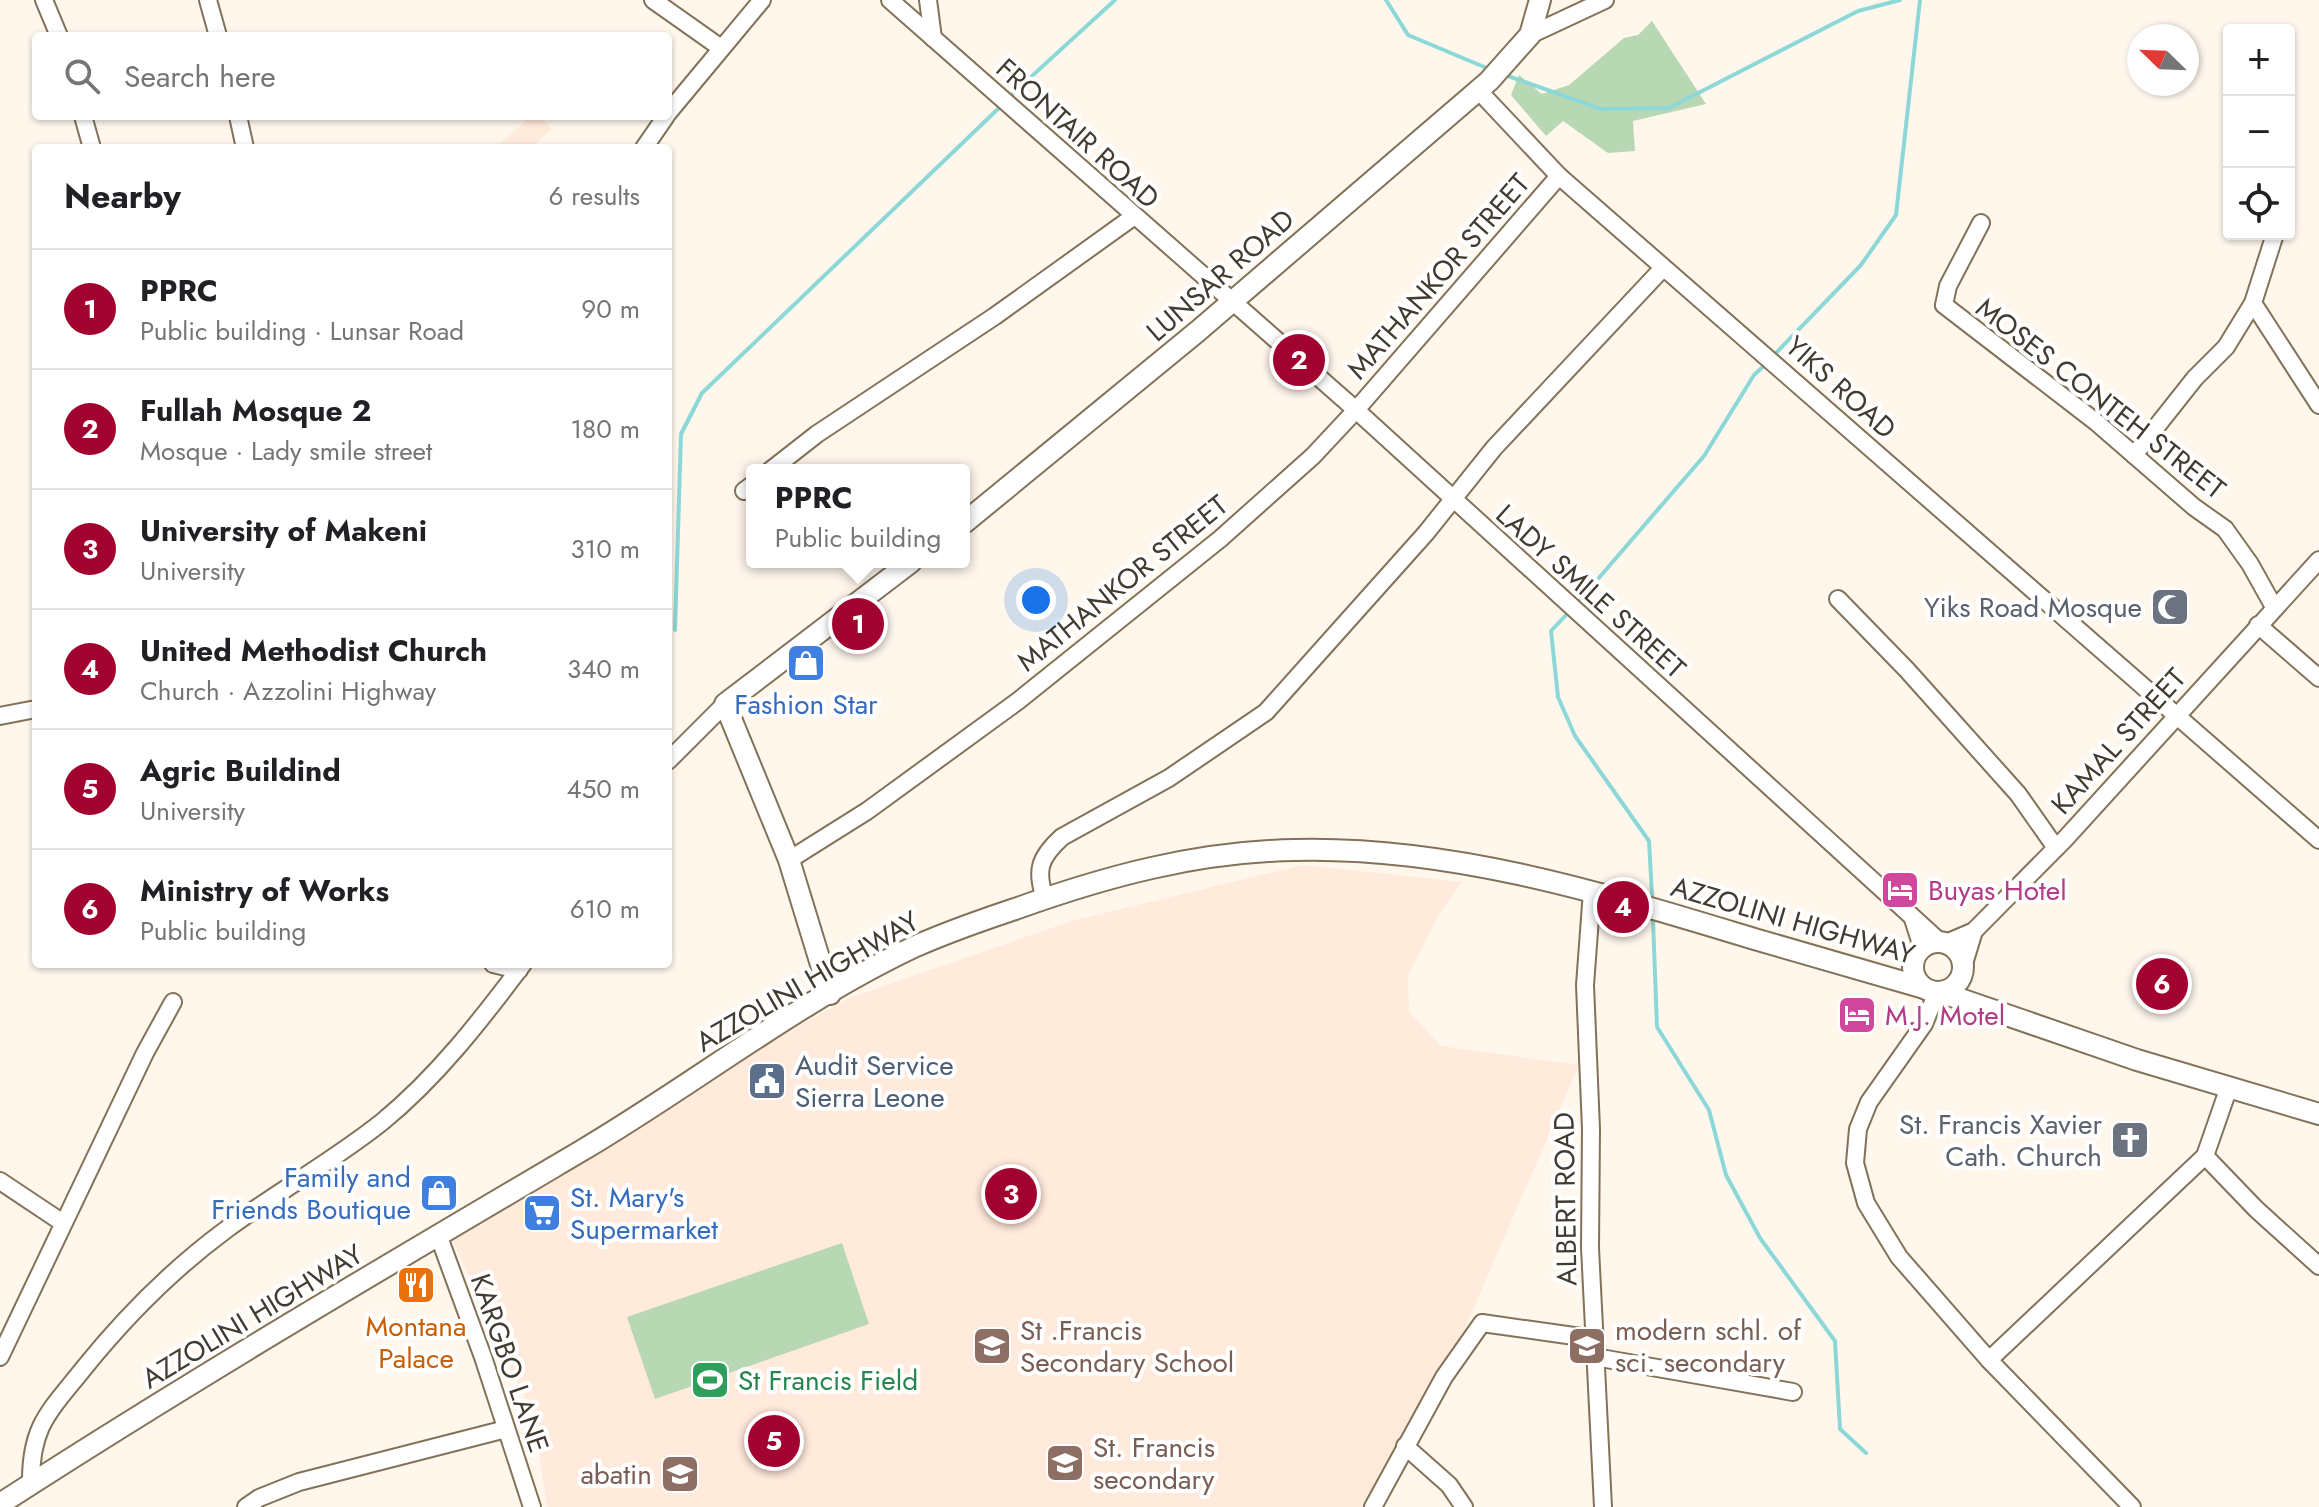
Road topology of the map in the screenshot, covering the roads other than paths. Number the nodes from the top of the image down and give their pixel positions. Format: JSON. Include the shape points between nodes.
{"nodes":[{"id":1,"x":44,"y":0,"type":"edge"},
{"id":2,"x":208,"y":0,"type":"edge"},
{"id":3,"x":653,"y":0,"type":"edge"},
{"id":4,"x":762,"y":0,"type":"edge"},
{"id":5,"x":890,"y":0,"type":"edge"},
{"id":6,"x":928,"y":0,"type":"edge"},
{"id":7,"x":1540,"y":0,"type":"edge"},
{"id":8,"x":1605,"y":0,"type":"edge"},
{"id":9,"x":57,"y":32,"type":"edge"},
{"id":10,"x":217,"y":32,"type":"edge"},
{"id":11,"x":1530,"y":35,"type":"junction"},
{"id":12,"x":933,"y":38,"type":"junction"},
{"id":13,"x":721,"y":48,"type":"junction"},
{"id":14,"x":1484,"y":85,"type":"junction"},
{"id":15,"x":672,"y":108,"type":"edge"},
{"id":16,"x":84,"y":120,"type":"edge"},
{"id":17,"x":239,"y":120,"type":"edge"},
{"id":18,"x":663,"y":120,"type":"edge"},
{"id":19,"x":91,"y":144,"type":"edge"},
{"id":20,"x":244,"y":144,"type":"edge"},
{"id":21,"x":647,"y":144,"type":"edge"},
{"id":22,"x":1559,"y":176,"type":"junction"},
{"id":23,"x":1133,"y":217,"type":"junction"},
{"id":24,"x":1981,"y":223,"type":"dead end"},
{"id":25,"x":2273,"y":240,"type":"edge"},
{"id":26,"x":1663,"y":268,"type":"junction"},
{"id":27,"x":1231,"y":303,"type":"junction"},
{"id":28,"x":2253,"y":303,"type":"junction"},
{"id":29,"x":2319,"y":405,"type":"edge"},
{"id":30,"x":1356,"y":410,"type":"junction"},
{"id":31,"x":2134,"y":455,"type":"junction"},
{"id":32,"x":779,"y":464,"type":"edge"},
{"id":33,"x":1453,"y":500,"type":"junction"},
{"id":34,"x":970,"y":518,"type":"edge"},
{"id":35,"x":2319,"y":560,"type":"edge"},
{"id":36,"x":903,"y":568,"type":"edge"},
{"id":37,"x":1838,"y":599,"type":"dead end"},
{"id":38,"x":2274,"y":607,"type":"junction"},
{"id":39,"x":2258,"y":625,"type":"junction"},
{"id":40,"x":2319,"y":678,"type":"edge"},
{"id":41,"x":725,"y":704,"type":"junction"},
{"id":42,"x":32,"y":710,"type":"edge"},
{"id":43,"x":0,"y":716,"type":"edge"},
{"id":44,"x":2176,"y":717,"type":"junction"},
{"id":45,"x":672,"y":757,"type":"edge"},
{"id":46,"x":2319,"y":840,"type":"edge"},
{"id":47,"x":2056,"y":848,"type":"junction"},
{"id":48,"x":789,"y":860,"type":"junction"},
{"id":49,"x":1592,"y":891,"type":"junction"},
{"id":50,"x":1045,"y":898,"type":"junction"},
{"id":51,"x":1974,"y":931,"type":"junction"},
{"id":52,"x":1930,"y":948,"type":"junction"},
{"id":53,"x":520,"y":968,"type":"edge"},
{"id":54,"x":1962,"y":971,"type":"junction"},
{"id":55,"x":1880,"y":974,"type":"junction"},
{"id":56,"x":1934,"y":991,"type":"junction"},
{"id":57,"x":830,"y":994,"type":"junction"},
{"id":58,"x":173,"y":1002,"type":"dead end"},
{"id":59,"x":1987,"y":1006,"type":"junction"},
{"id":60,"x":2229,"y":1087,"type":"junction"},
{"id":61,"x":2319,"y":1114,"type":"edge"},
{"id":62,"x":2205,"y":1156,"type":"junction"},
{"id":63,"x":0,"y":1181,"type":"edge"},
{"id":64,"x":63,"y":1223,"type":"junction"},
{"id":65,"x":439,"y":1237,"type":"junction"},
{"id":66,"x":2319,"y":1266,"type":"edge"},
{"id":67,"x":1595,"y":1339,"type":"junction"},
{"id":68,"x":0,"y":1357,"type":"edge"},
{"id":69,"x":1595,"y":1357,"type":"junction"},
{"id":70,"x":1989,"y":1360,"type":"junction"},
{"id":71,"x":1793,"y":1392,"type":"dead end"},
{"id":72,"x":506,"y":1429,"type":"junction"},
{"id":73,"x":1405,"y":1446,"type":"junction"},
{"id":74,"x":31,"y":1485,"type":"junction"},
{"id":75,"x":2,"y":1498,"type":"edge"},
{"id":76,"x":246,"y":1507,"type":"edge"},
{"id":77,"x":532,"y":1507,"type":"edge"},
{"id":78,"x":1373,"y":1507,"type":"edge"},
{"id":79,"x":1464,"y":1507,"type":"edge"},
{"id":80,"x":1603,"y":1507,"type":"edge"},
{"id":81,"x":2132,"y":1507,"type":"edge"}],
"edges":[{"from":1,"to":9,"type":"street"},
{"from":2,"to":10,"type":"street"},
{"from":3,"to":13,"type":"street"},
{"from":4,"to":13,"type":"street"},
{"from":5,"to":12,"type":"street","name":"FRONTAIR ROAD"},
{"from":6,"to":12,"type":"street"},
{"from":7,"to":11,"type":"main road"},
{"from":8,"to":11,"type":"street"},
{"from":11,"to":14,"type":"main road","name":"LUNSAR ROAD"},
{"from":12,"to":23,"type":"street","name":"FRONTAIR ROAD"},
{"from":13,"to":15,"type":"street"},
{"from":14,"to":22,"type":"street","name":"YIKS ROAD"},
{"from":14,"to":27,"type":"main road","name":"LUNSAR ROAD"},
{"from":16,"to":19,"type":"street"},
{"from":17,"to":20,"type":"street"},
{"from":18,"to":21,"type":"street"},
{"from":22,"to":26,"type":"street","name":"YIKS ROAD"},
{"from":22,"to":30,"type":"street","name":"MATHANKOR STREET"},
{"from":23,"to":27,"type":"street","name":"FRONTAIR ROAD"},
{"from":23,"to":32,"type":"street"},
{"from":24,"to":31,"type":"street","name":"MOSES CONTEH STREET","via":[[1948,286],[1944,305]]},
{"from":25,"to":28,"type":"street"},
{"from":26,"to":33,"type":"street","via":[[1494,448]]},
{"from":26,"to":44,"type":"street","name":"YIKS ROAD"},
{"from":27,"to":30,"type":"street","name":"LADY SMILE STREET"},
{"from":27,"to":34,"type":"main road","name":"LUNSAR ROAD"},
{"from":28,"to":29,"type":"street"},
{"from":28,"to":31,"type":"street","via":[[2226,347]]},
{"from":30,"to":33,"type":"street","name":"LADY SMILE STREET"},
{"from":30,"to":48,"type":"street","name":"MATHANKOR STREET","via":[[1313,456],[1124,618],[867,811]]},
{"from":31,"to":38,"type":"street","name":"MOSES CONTEH STREET","via":[[2225,529]]},
{"from":33,"to":50,"type":"street","via":[[1266,712],[1224,744],[1072,831],[1044,853],[1039,866]]},
{"from":33,"to":52,"type":"street","name":"LADY SMILE STREET","via":[[1913,919]]},
{"from":35,"to":38,"type":"street","name":"KAMAL STREET"},
{"from":36,"to":41,"type":"main road"},
{"from":37,"to":47,"type":"street","via":[[2018,794]]},
{"from":38,"to":39,"type":"street","name":"KAMAL STREET"},
{"from":39,"to":40,"type":"street"},
{"from":39,"to":44,"type":"street","name":"KAMAL STREET"},
{"from":41,"to":45,"type":"street"},
{"from":41,"to":48,"type":"main road"},
{"from":42,"to":43,"type":"street"},
{"from":44,"to":46,"type":"street","name":"YIKS ROAD"},
{"from":44,"to":47,"type":"street","name":"KAMAL STREET"},
{"from":47,"to":51,"type":"street","name":"KAMAL STREET"},
{"from":48,"to":57,"type":"main road"},
{"from":49,"to":50,"type":"main road","name":"AZZOLINI HIGHWAY","via":[[1432,858],[1297,849],[1163,863]]},
{"from":49,"to":55,"type":"main road","name":"AZZOLINI HIGHWAY"},
{"from":49,"to":67,"type":"street","name":"ALBERT ROAD","via":[[1585,985]]},
{"from":50,"to":57,"type":"main road","name":"AZZOLINI HIGHWAY","via":[[916,947]]},
{"from":51,"to":52,"type":"street","name":"KAMAL STREET"},
{"from":51,"to":54,"type":"street"},
{"from":52,"to":54,"type":"main road","via":[[1961,956]]},
{"from":52,"to":55,"type":"main road"},
{"from":52,"to":56,"type":"main road","via":[[1917,980]]},
{"from":53,"to":74,"type":"street","via":[[478,1025],[382,1121],[229,1228],[141,1305],[41,1423],[30,1459]]},
{"from":54,"to":56,"type":"main road","via":[[1953,987]]},
{"from":54,"to":59,"type":"main road"},
{"from":55,"to":56,"type":"main road","name":"AZZOLINI HIGHWAY"},
{"from":56,"to":59,"type":"main road","name":"AZZOLINI HIGHWAY"},
{"from":56,"to":70,"type":"street","via":[[1924,1024],[1863,1115],[1855,1163],[1866,1203],[1899,1257]]},
{"from":57,"to":65,"type":"main road","name":"AZZOLINI HIGHWAY"},
{"from":58,"to":64,"type":"street"},
{"from":59,"to":60,"type":"main road","name":"AZZOLINI HIGHWAY"},
{"from":60,"to":61,"type":"main road","name":"AZZOLINI HIGHWAY"},
{"from":60,"to":62,"type":"street"},
{"from":62,"to":66,"type":"street"},
{"from":62,"to":70,"type":"street"},
{"from":63,"to":64,"type":"street"},
{"from":64,"to":68,"type":"street"},
{"from":65,"to":72,"type":"street","name":"KARGBO LANE"},
{"from":65,"to":74,"type":"main road","name":"AZZOLINI HIGHWAY"},
{"from":67,"to":69,"type":"street","name":"ALBERT ROAD"},
{"from":67,"to":73,"type":"street","via":[[1482,1323]]},
{"from":69,"to":71,"type":"street"},
{"from":69,"to":80,"type":"street","name":"ALBERT ROAD"},
{"from":70,"to":81,"type":"street"},
{"from":72,"to":76,"type":"street","via":[[299,1482]]},
{"from":72,"to":77,"type":"street","name":"KARGBO LANE"},
{"from":73,"to":78,"type":"street"},
{"from":73,"to":79,"type":"street","via":[[1449,1485]]},
{"from":74,"to":75,"type":"main road","name":"AZZOLINI HIGHWAY"}]}
